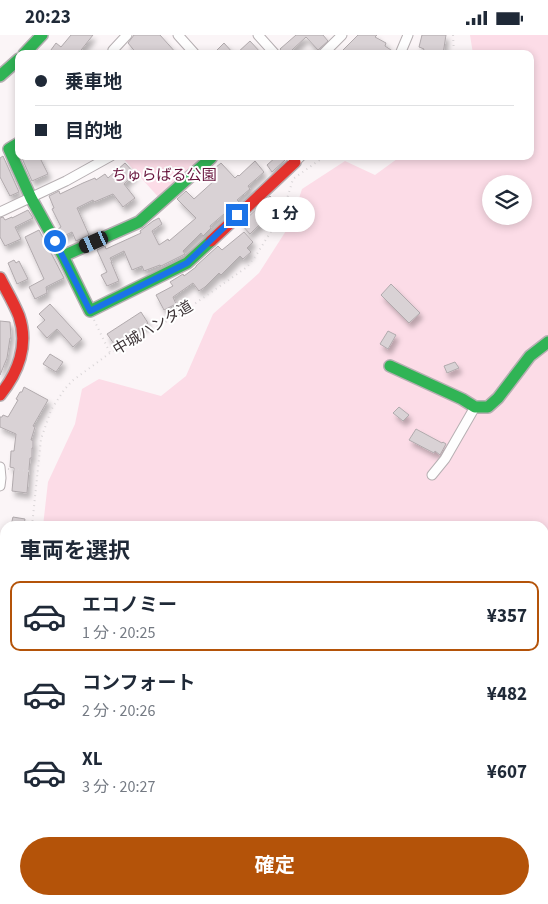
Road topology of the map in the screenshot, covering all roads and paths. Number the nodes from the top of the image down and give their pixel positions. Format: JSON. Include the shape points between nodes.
{"nodes":[{"id":1,"x":42,"y":35,"type":"edge"},
{"id":2,"x":126,"y":35,"type":"edge"},
{"id":3,"x":178,"y":35,"type":"edge"},
{"id":4,"x":258,"y":35,"type":"edge"},
{"id":5,"x":408,"y":35,"type":"edge"},
{"id":6,"x":453,"y":35,"type":"edge"},
{"id":7,"x":341,"y":36,"type":"edge"},
{"id":8,"x":28,"y":50,"type":"edge"},
{"id":9,"x":115,"y":50,"type":"edge"},
{"id":10,"x":191,"y":50,"type":"edge"},
{"id":11,"x":271,"y":50,"type":"edge"},
{"id":12,"x":327,"y":50,"type":"edge"},
{"id":13,"x":402,"y":50,"type":"edge"},
{"id":14,"x":454,"y":50,"type":"edge"},
{"id":15,"x":15,"y":63,"type":"edge"},
{"id":16,"x":0,"y":76,"type":"edge"},
{"id":17,"x":15,"y":145,"type":"edge"},
{"id":18,"x":104,"y":160,"type":"edge"},
{"id":19,"x":210,"y":160,"type":"edge"},
{"id":20,"x":294,"y":160,"type":"edge"},
{"id":21,"x":319,"y":160,"type":"edge"},
{"id":22,"x":31,"y":198,"type":"junction"},
{"id":23,"x":0,"y":212,"type":"edge"},
{"id":24,"x":63,"y":256,"type":"junction"},
{"id":25,"x":0,"y":278,"type":"edge"},
{"id":26,"x":90,"y":311,"type":"junction"},
{"id":27,"x":548,"y":342,"type":"edge"},
{"id":28,"x":110,"y":353,"type":"junction"},
{"id":29,"x":390,"y":366,"type":"dead end"},
{"id":30,"x":0,"y":395,"type":"edge"},
{"id":31,"x":475,"y":407,"type":"junction"},
{"id":32,"x":0,"y":469,"type":"edge"},
{"id":33,"x":38,"y":473,"type":"junction"},
{"id":34,"x":432,"y":475,"type":"dead end"},
{"id":35,"x":0,"y":486,"type":"edge"},
{"id":36,"x":33,"y":521,"type":"edge"}],
"edges":[{"from":1,"to":8,"type":"street"},
{"from":2,"to":9,"type":"street"},
{"from":3,"to":10,"type":"street"},
{"from":4,"to":11,"type":"street"},
{"from":5,"to":13,"type":"street"},
{"from":6,"to":14,"type":"path"},
{"from":7,"to":12,"type":"street"},
{"from":15,"to":16,"type":"street"},
{"from":17,"to":22,"type":"street","via":[[9,149]]},
{"from":18,"to":22,"type":"street"},
{"from":19,"to":24,"type":"street","via":[[139,222]]},
{"from":20,"to":26,"type":"street","via":[[187,263]]},
{"from":21,"to":28,"type":"path","name":"中城ハンタ道","via":[[293,179],[283,212],[248,267],[183,312]]},
{"from":22,"to":23,"type":"street"},
{"from":22,"to":24,"type":"street"},
{"from":24,"to":26,"type":"street"},
{"from":25,"to":30,"type":"street","via":[[19,315],[23,338],[18,366]]},
{"from":26,"to":28,"type":"path"},
{"from":27,"to":31,"type":"street","via":[[530,356],[488,407]]},
{"from":28,"to":33,"type":"path","name":"中城ハンタ道","via":[[72,381],[57,399],[46,422]]},
{"from":29,"to":31,"type":"street"},
{"from":31,"to":34,"type":"street"},
{"from":32,"to":33,"type":"path"},
{"from":32,"to":35,"type":"street"},
{"from":33,"to":36,"type":"path","name":"中城ハンタ道"}]}
